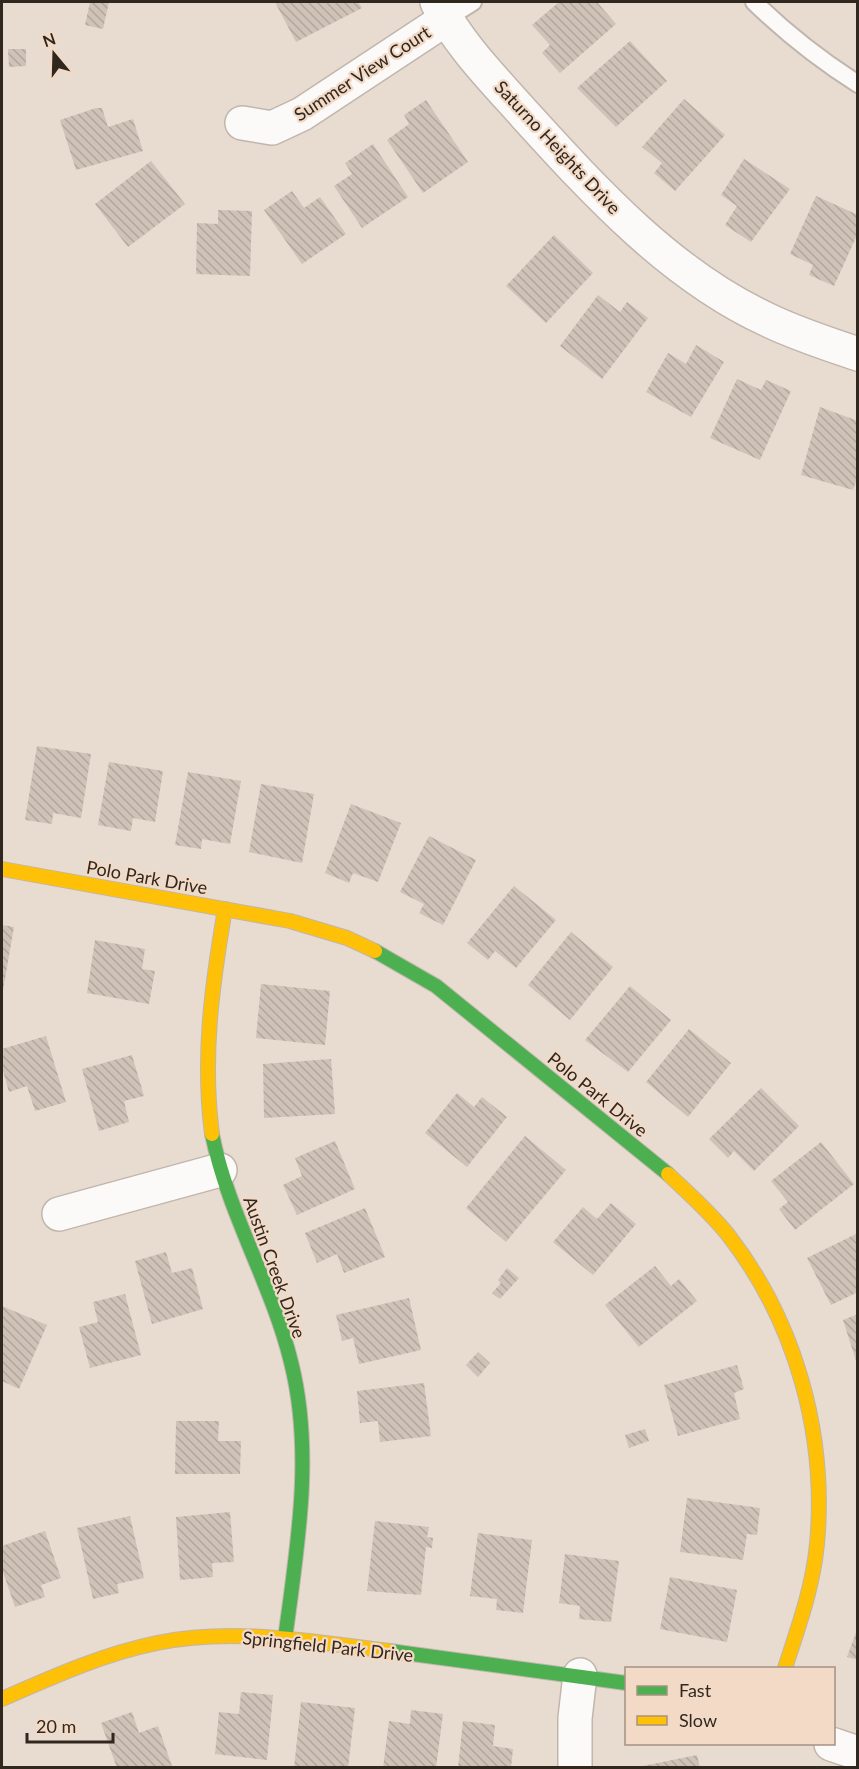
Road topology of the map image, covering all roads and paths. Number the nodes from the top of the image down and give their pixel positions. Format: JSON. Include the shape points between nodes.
{"nodes":[{"id":1,"x":474,"y":2,"type":"edge"},
{"id":2,"x":754,"y":2,"type":"edge"},
{"id":3,"x":441,"y":10,"type":"edge"},
{"id":4,"x":858,"y":84,"type":"edge"},
{"id":5,"x":242,"y":123,"type":"dead end"},
{"id":6,"x":858,"y":354,"type":"edge"},
{"id":7,"x":2,"y":869,"type":"edge"},
{"id":8,"x":225,"y":909,"type":"junction"},
{"id":9,"x":220,"y":1170,"type":"junction"},
{"id":10,"x":59,"y":1215,"type":"dead end"},
{"id":11,"x":285,"y":1639,"type":"junction"},
{"id":12,"x":785,"y":1667,"type":"edge"},
{"id":13,"x":580,"y":1675,"type":"junction"},
{"id":14,"x":625,"y":1683,"type":"edge"},
{"id":15,"x":2,"y":1699,"type":"edge"},
{"id":16,"x":835,"y":1744,"type":"edge"},
{"id":17,"x":858,"y":1753,"type":"edge"},
{"id":18,"x":575,"y":1767,"type":"edge"}],
"edges":[{"from":1,"to":3,"type":"lane"},
{"from":2,"to":4,"type":"lane","via":[[814,55]]},
{"from":3,"to":5,"type":"street","name":"Summer View Court","via":[[302,114],[272,128]]},
{"from":3,"to":6,"type":"street","name":"Saturno Heights Drive","via":[[507,94],[592,188],[650,240],[691,273],[767,320]]},
{"from":7,"to":8,"type":"street","name":"Polo Park Drive"},
{"from":8,"to":9,"type":"street","name":"Austin Creek Drive","via":[[207,1015],[205,1074]]},
{"from":8,"to":12,"type":"street","name":"Polo Park Drive","via":[[290,921],[346,938],[393,959],[436,986],[665,1171],[729,1236],[762,1285],[785,1331],[803,1379],[815,1436],[817,1546],[807,1599]]},
{"from":9,"to":10,"type":"street"},
{"from":9,"to":11,"type":"street","name":"Austin Creek Drive","via":[[282,1333],[297,1390],[303,1448],[302,1499]]},
{"from":11,"to":13,"type":"street","name":"Springfield Park Drive"},
{"from":11,"to":15,"type":"street","name":"Springfield Park Drive","via":[[234,1636],[182,1639],[139,1647],[90,1661]]},
{"from":13,"to":14,"type":"street","name":"Springfield Park Drive"},
{"from":13,"to":18,"type":"street"},
{"from":16,"to":17,"type":"street"}]}
